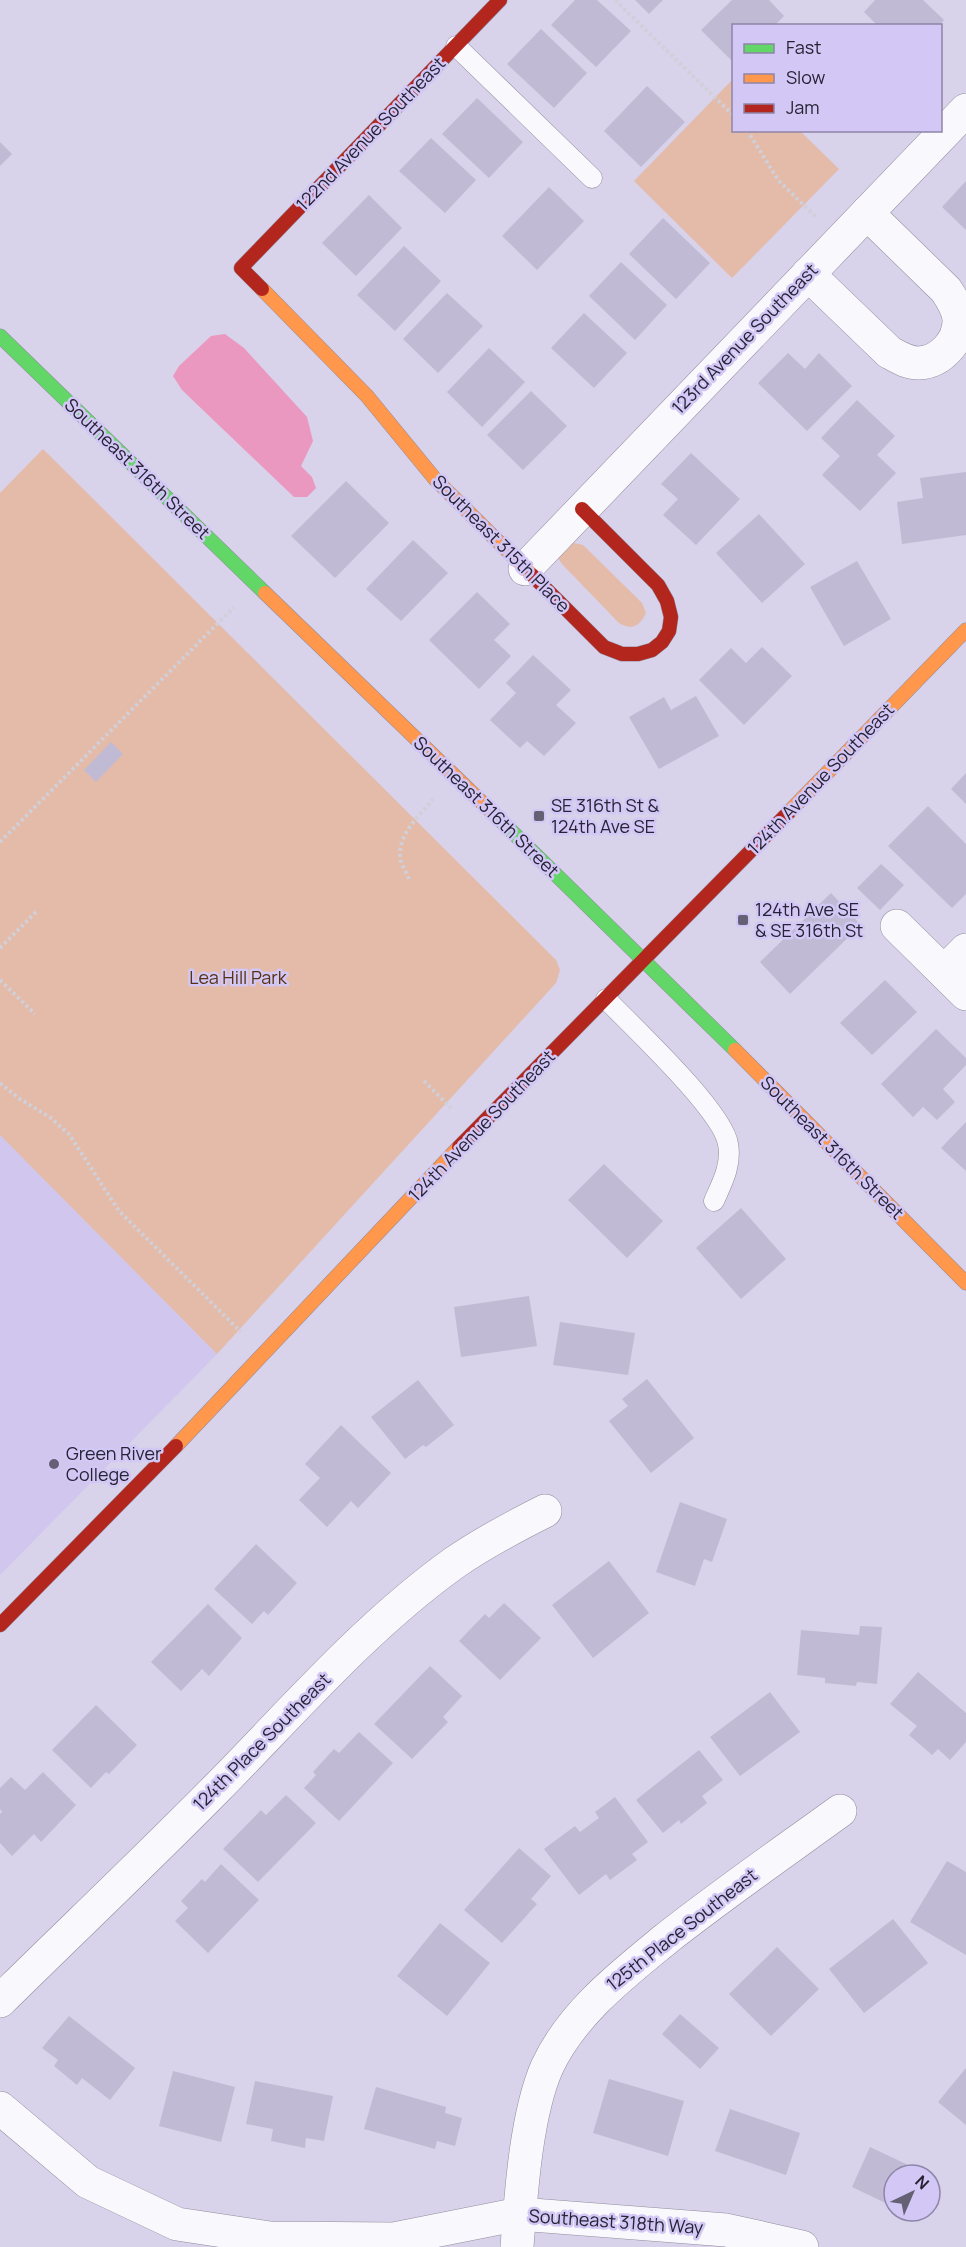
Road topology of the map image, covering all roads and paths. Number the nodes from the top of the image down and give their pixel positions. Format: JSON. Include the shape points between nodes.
{"nodes":[{"id":1,"x":500,"y":0,"type":"edge"},
{"id":2,"x":615,"y":0,"type":"edge"},
{"id":3,"x":456,"y":46,"type":"junction"},
{"id":4,"x":966,"y":110,"type":"edge"},
{"id":5,"x":732,"y":114,"type":"edge"},
{"id":6,"x":748,"y":132,"type":"edge"},
{"id":7,"x":592,"y":178,"type":"dead end"},
{"id":8,"x":867,"y":213,"type":"junction"},
{"id":9,"x":840,"y":241,"type":"junction"},
{"id":10,"x":242,"y":268,"type":"joint"},
{"id":11,"x":808,"y":274,"type":"junction"},
{"id":12,"x":958,"y":293,"type":"edge"},
{"id":13,"x":0,"y":336,"type":"edge"},
{"id":14,"x":582,"y":509,"type":"junction"},
{"id":15,"x":525,"y":568,"type":"junction"},
{"id":16,"x":256,"y":585,"type":"junction"},
{"id":17,"x":966,"y":630,"type":"edge"},
{"id":18,"x":452,"y":775,"type":"junction"},
{"id":19,"x":0,"y":842,"type":"edge"},
{"id":20,"x":409,"y":879,"type":"dead end"},
{"id":21,"x":36,"y":912,"type":"dead end"},
{"id":22,"x":897,"y":926,"type":"dead end"},
{"id":23,"x":0,"y":948,"type":"edge"},
{"id":24,"x":645,"y":960,"type":"junction"},
{"id":25,"x":959,"y":972,"type":"edge"},
{"id":26,"x":0,"y":980,"type":"edge"},
{"id":27,"x":606,"y":999,"type":"junction"},
{"id":28,"x":35,"y":1014,"type":"dead end"},
{"id":29,"x":0,"y":1083,"type":"edge"},
{"id":30,"x":714,"y":1201,"type":"dead end"},
{"id":31,"x":966,"y":1283,"type":"edge"},
{"id":32,"x":263,"y":1354,"type":"junction"},
{"id":33,"x":544,"y":1511,"type":"dead end"},
{"id":34,"x":0,"y":1625,"type":"edge"},
{"id":35,"x":840,"y":1811,"type":"dead end"},
{"id":36,"x":0,"y":2001,"type":"edge"},
{"id":37,"x":0,"y":2108,"type":"edge"},
{"id":38,"x":519,"y":2214,"type":"junction"},
{"id":39,"x":517,"y":2247,"type":"edge"},
{"id":40,"x":802,"y":2247,"type":"edge"}],
"edges":[{"from":1,"to":3,"type":"street","name":"122nd Avenue Southeast"},
{"from":2,"to":5,"type":"path"},
{"from":3,"to":7,"type":"lane"},
{"from":3,"to":10,"type":"street","name":"122nd Avenue Southeast"},
{"from":4,"to":8,"type":"street","name":"123rd Avenue Southeast"},
{"from":6,"to":9,"type":"path","via":[[778,180]]},
{"from":8,"to":9,"type":"street","name":"123rd Avenue Southeast"},
{"from":8,"to":12,"type":"street"},
{"from":9,"to":11,"type":"street","name":"123rd Avenue Southeast"},
{"from":10,"to":15,"type":"street","name":"Southeast 315th Place","via":[[367,396],[435,479]]},
{"from":11,"to":12,"type":"street","via":[[889,352],[919,363],[948,350],[957,336]]},
{"from":11,"to":14,"type":"street","name":"123rd Avenue Southeast"},
{"from":13,"to":16,"type":"street","name":"Southeast 316th Street"},
{"from":14,"to":15,"type":"street","name":"123rd Avenue Southeast"},
{"from":14,"to":15,"type":"street","name":"Southeast 315th Place","via":[[668,597],[670,629],[662,643],[634,656],[604,647]]},
{"from":16,"to":18,"type":"street","name":"Southeast 316th Street"},
{"from":16,"to":19,"type":"path"},
{"from":17,"to":24,"type":"street","name":"124th Avenue Southeast"},
{"from":18,"to":20,"type":"path","via":[[404,835],[400,858]]},
{"from":18,"to":24,"type":"street","name":"Southeast 316th Street"},
{"from":21,"to":23,"type":"path"},
{"from":22,"to":25,"type":"street"},
{"from":24,"to":27,"type":"street","name":"124th Avenue Southeast"},
{"from":24,"to":31,"type":"street","name":"Southeast 316th Street"},
{"from":26,"to":28,"type":"path"},
{"from":27,"to":30,"type":"lane","via":[[724,1129],[727,1172]]},
{"from":27,"to":32,"type":"street","name":"124th Avenue Southeast","via":[[474,1131]]},
{"from":29,"to":32,"type":"path","via":[[69,1134],[119,1211]]},
{"from":32,"to":34,"type":"street","name":"124th Avenue Southeast"},
{"from":33,"to":36,"type":"street","name":"124th Place Southeast","via":[[492,1538],[415,1594],[332,1671]]},
{"from":35,"to":38,"type":"street","name":"125th Place Southeast","via":[[680,1928],[610,1986],[574,2024],[554,2054],[542,2083]]},
{"from":37,"to":38,"type":"street","name":"Southeast 318th Way","via":[[88,2182],[177,2224],[270,2238],[394,2239]]},
{"from":38,"to":39,"type":"street","name":"125th Place Southeast"},
{"from":38,"to":40,"type":"street","name":"Southeast 318th Way","via":[[726,2230]]}]}
